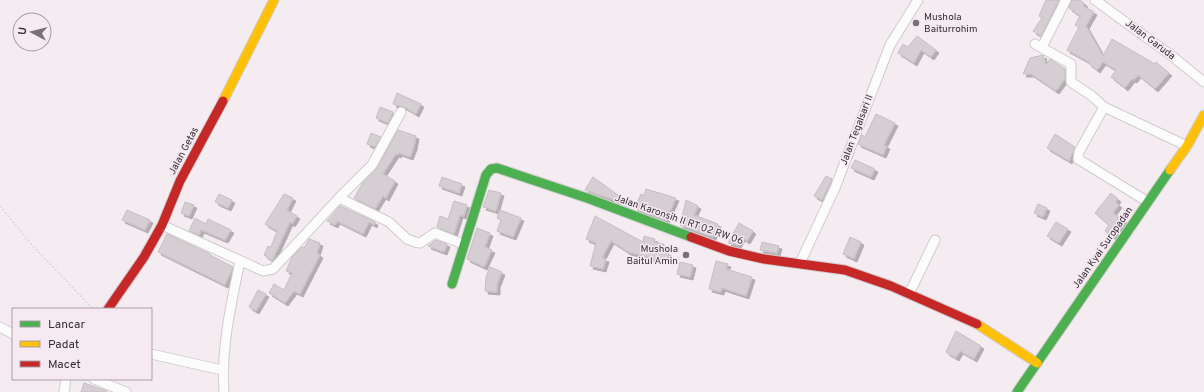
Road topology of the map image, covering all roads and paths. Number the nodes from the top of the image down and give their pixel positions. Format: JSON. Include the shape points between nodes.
{"nodes":[{"id":1,"x":274,"y":0,"type":"edge"},
{"id":2,"x":918,"y":0,"type":"edge"},
{"id":3,"x":1066,"y":0,"type":"edge"},
{"id":4,"x":1095,"y":0,"type":"edge"},
{"id":5,"x":1204,"y":82,"type":"edge"},
{"id":6,"x":1104,"y":107,"type":"junction"},
{"id":7,"x":401,"y":112,"type":"dead end"},
{"id":8,"x":1204,"y":115,"type":"edge"},
{"id":9,"x":1186,"y":146,"type":"junction"},
{"id":10,"x":339,"y":198,"type":"junction"},
{"id":11,"x":1148,"y":202,"type":"junction"},
{"id":12,"x":0,"y":206,"type":"edge"},
{"id":13,"x":162,"y":225,"type":"junction"},
{"id":14,"x":935,"y":240,"type":"dead end"},
{"id":15,"x":463,"y":244,"type":"junction"},
{"id":16,"x":240,"y":261,"type":"junction"},
{"id":17,"x":800,"y":263,"type":"junction"},
{"id":18,"x":452,"y":284,"type":"dead end"},
{"id":19,"x":909,"y":294,"type":"junction"},
{"id":20,"x":92,"y":308,"type":"edge"},
{"id":21,"x":109,"y":308,"type":"edge"},
{"id":22,"x":0,"y":327,"type":"edge"},
{"id":23,"x":12,"y":333,"type":"edge"},
{"id":24,"x":152,"y":354,"type":"edge"},
{"id":25,"x":1037,"y":363,"type":"junction"},
{"id":26,"x":222,"y":370,"type":"junction"},
{"id":27,"x":66,"y":380,"type":"edge"},
{"id":28,"x":96,"y":380,"type":"edge"},
{"id":29,"x":64,"y":392,"type":"edge"},
{"id":30,"x":126,"y":392,"type":"edge"},
{"id":31,"x":224,"y":392,"type":"edge"},
{"id":32,"x":1017,"y":392,"type":"edge"}],
"edges":[{"from":1,"to":13,"type":"street","name":"Jalan Getas","via":[[235,80],[180,181]]},
{"from":2,"to":17,"type":"street","name":"Jalan Tegalsari II","via":[[890,45],[835,188]]},
{"from":3,"to":6,"type":"street","via":[[1039,46],[1071,64],[1071,82]]},
{"from":4,"to":5,"type":"street","name":"Jalan Garuda"},
{"from":6,"to":9,"type":"street"},
{"from":6,"to":11,"type":"street","via":[[1079,152],[1078,159]]},
{"from":7,"to":10,"type":"street","via":[[372,165]]},
{"from":8,"to":9,"type":"street","name":"Jalan Kyai Suropadan"},
{"from":9,"to":11,"type":"street","name":"Jalan Kyai Suropadan"},
{"from":10,"to":15,"type":"street","via":[[389,222],[407,239],[415,242],[420,243],[435,233]]},
{"from":10,"to":16,"type":"street","via":[[273,269],[263,271]]},
{"from":11,"to":25,"type":"street","name":"Jalan Kyai Suropadan"},
{"from":12,"to":20,"type":"path","via":[[32,245]]},
{"from":13,"to":16,"type":"street"},
{"from":13,"to":21,"type":"street","name":"Jalan Getas","via":[[144,257]]},
{"from":14,"to":19,"type":"street"},
{"from":15,"to":17,"type":"street","name":"Jalan Karonsih II RT 02 RW 06","via":[[486,175],[491,169],[497,168],[587,198],[729,251],[764,259]]},
{"from":15,"to":18,"type":"street","name":"Jalan Karonsih II RT 02 RW 06"},
{"from":16,"to":26,"type":"street","via":[[227,327]]},
{"from":17,"to":19,"type":"street","name":"Jalan Karonsih II RT 02 RW 06","via":[[845,270]]},
{"from":19,"to":25,"type":"street","name":"Jalan Karonsih II RT 02 RW 06","via":[[970,320]]},
{"from":22,"to":23,"type":"street"},
{"from":24,"to":26,"type":"street"},
{"from":25,"to":32,"type":"street","name":"Jalan Kyai Suropadan"},
{"from":26,"to":31,"type":"street"},
{"from":27,"to":29,"type":"street"},
{"from":28,"to":30,"type":"street"}]}
